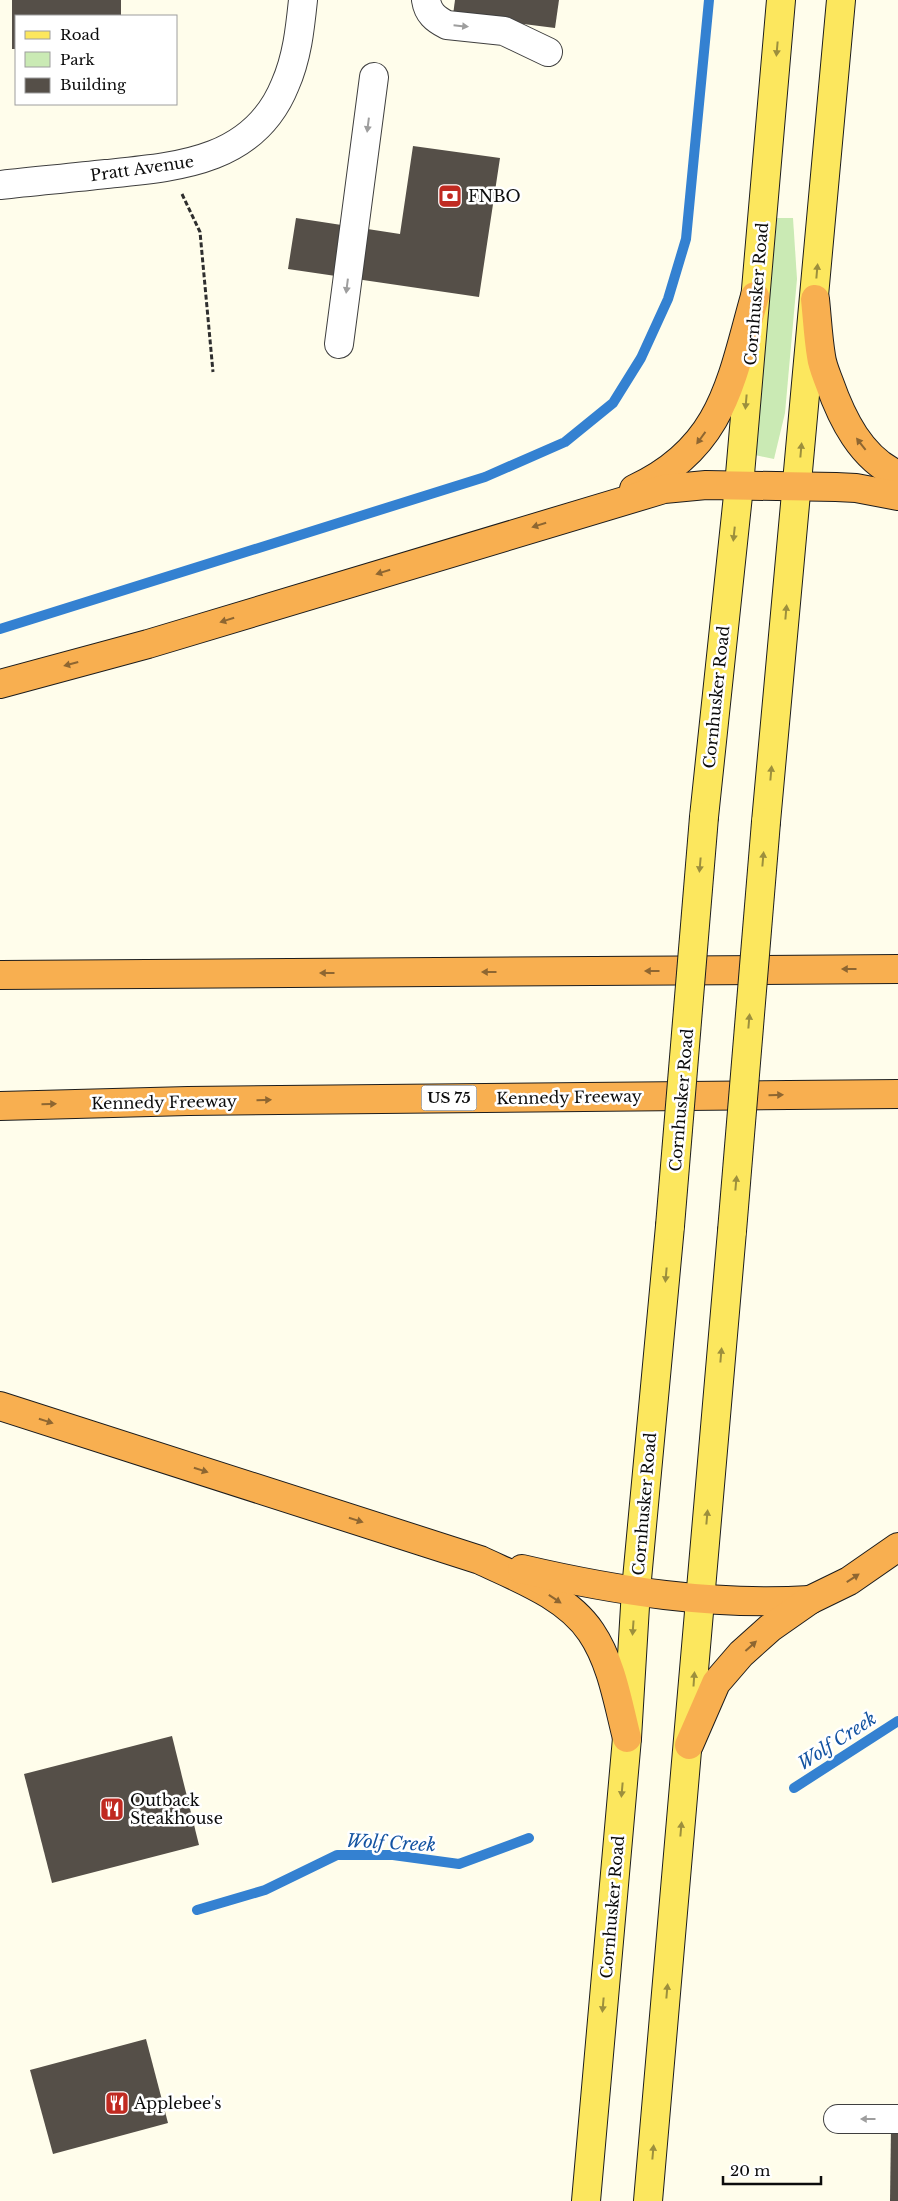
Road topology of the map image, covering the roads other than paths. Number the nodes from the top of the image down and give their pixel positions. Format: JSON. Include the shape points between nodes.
{"nodes":[{"id":1,"x":303,"y":0,"type":"edge"},
{"id":2,"x":426,"y":0,"type":"edge"},
{"id":3,"x":781,"y":0,"type":"edge"},
{"id":4,"x":841,"y":0,"type":"edge"},
{"id":5,"x":548,"y":52,"type":"dead end"},
{"id":6,"x":374,"y":77,"type":"dead end"},
{"id":7,"x":0,"y":185,"type":"edge"},
{"id":8,"x":755,"y":296,"type":"junction"},
{"id":9,"x":815,"y":299,"type":"junction"},
{"id":10,"x":340,"y":344,"type":"dead end"},
{"id":11,"x":898,"y":475,"type":"edge"},
{"id":12,"x":739,"y":486,"type":"junction"},
{"id":13,"x":798,"y":486,"type":"junction"},
{"id":14,"x":898,"y":496,"type":"edge"},
{"id":15,"x":585,"y":511,"type":"junction"},
{"id":16,"x":0,"y":684,"type":"edge"},
{"id":17,"x":898,"y":969,"type":"edge"},
{"id":18,"x":0,"y":975,"type":"edge"},
{"id":19,"x":898,"y":1094,"type":"edge"},
{"id":20,"x":0,"y":1106,"type":"edge"},
{"id":21,"x":0,"y":1406,"type":"edge"},
{"id":22,"x":898,"y":1547,"type":"edge"},
{"id":23,"x":480,"y":1560,"type":"junction"},
{"id":24,"x":636,"y":1590,"type":"junction"},
{"id":25,"x":699,"y":1600,"type":"junction"},
{"id":26,"x":810,"y":1600,"type":"junction"},
{"id":27,"x":627,"y":1738,"type":"junction"},
{"id":28,"x":689,"y":1745,"type":"junction"},
{"id":29,"x":838,"y":2119,"type":"dead end"},
{"id":30,"x":898,"y":2119,"type":"edge"},
{"id":31,"x":586,"y":2201,"type":"edge"},
{"id":32,"x":648,"y":2201,"type":"edge"}],
"edges":[{"from":1,"to":7,"type":"street","name":"Pratt Avenue","via":[[298,40],[285,86],[258,127],[237,142],[214,155],[169,168]]},
{"from":2,"to":5,"type":"street","one_way":true,"via":[[427,9],[447,25],[504,31]]},
{"from":3,"to":8,"type":"main road","name":"Cornhusker Road","one_way":true},
{"from":9,"to":4,"type":"main road","one_way":true},
{"from":6,"to":10,"type":"street","one_way":true},
{"from":8,"to":12,"type":"main road","name":"Cornhusker Road","one_way":true},
{"from":8,"to":15,"type":"highway","one_way":true,"via":[[731,383],[716,418],[696,445],[641,486]]},
{"from":11,"to":9,"type":"highway","one_way":true,"via":[[885,469],[871,456],[848,426],[821,358]]},
{"from":13,"to":9,"type":"main road","one_way":true},
{"from":12,"to":13,"type":"highway"},
{"from":12,"to":15,"type":"highway","via":[[664,489]]},
{"from":12,"to":24,"type":"main road","name":"Cornhusker Road","one_way":true,"bridge":true,"via":[[704,817]]},
{"from":13,"to":14,"type":"highway","via":[[856,488]]},
{"from":25,"to":13,"type":"main road","one_way":true,"bridge":true},
{"from":15,"to":16,"type":"highway","one_way":true,"via":[[148,644]]},
{"from":17,"to":18,"type":"highway","one_way":true},
{"from":20,"to":19,"type":"highway","name":"Kennedy Freeway","number":"US 75","one_way":true},
{"from":21,"to":23,"type":"highway","one_way":true},
{"from":26,"to":22,"type":"highway","one_way":true,"via":[[849,1581]]},
{"from":23,"to":24,"type":"highway","via":[[585,1584]]},
{"from":23,"to":27,"type":"highway","one_way":true,"via":[[539,1589],[572,1611],[591,1632],[606,1662]]},
{"from":24,"to":25,"type":"highway"},
{"from":24,"to":27,"type":"main road","name":"Cornhusker Road","one_way":true},
{"from":25,"to":26,"type":"highway","via":[[770,1603]]},
{"from":28,"to":25,"type":"main road","one_way":true},
{"from":28,"to":26,"type":"highway","one_way":true,"via":[[716,1683],[770,1628]]},
{"from":27,"to":31,"type":"main road","name":"Cornhusker Road","one_way":true},
{"from":32,"to":28,"type":"main road","one_way":true},
{"from":30,"to":29,"type":"street","one_way":true}]}
